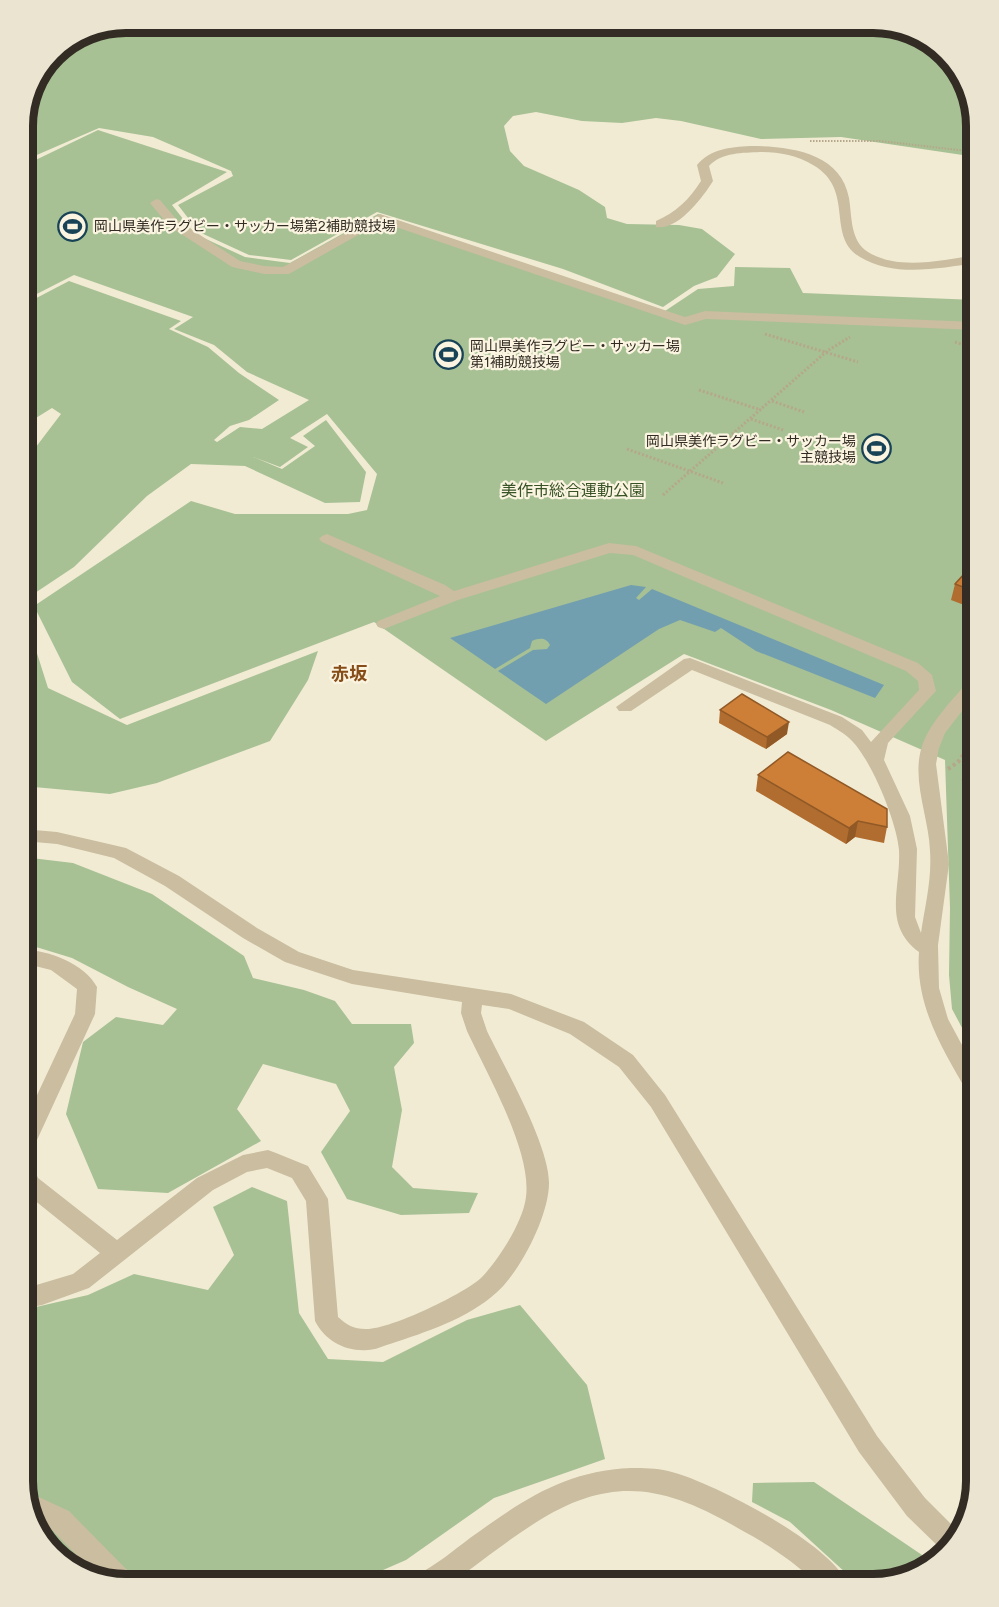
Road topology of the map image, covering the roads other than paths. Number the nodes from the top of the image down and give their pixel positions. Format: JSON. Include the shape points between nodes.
{"nodes":[{"id":1,"x":156,"y":203,"type":"dead end"},
{"id":2,"x":660,"y":224,"type":"dead end"},
{"id":3,"x":966,"y":261,"type":"edge"},
{"id":4,"x":966,"y":326,"type":"edge"},
{"id":5,"x":327,"y":539,"type":"dead end"},
{"id":6,"x":452,"y":597,"type":"junction"},
{"id":7,"x":384,"y":624,"type":"dead end"},
{"id":8,"x":966,"y":696,"type":"edge"},
{"id":9,"x":625,"y":707,"type":"dead end"},
{"id":10,"x":875,"y":760,"type":"junction"},
{"id":11,"x":33,"y":836,"type":"edge"},
{"id":12,"x":929,"y":951,"type":"junction"},
{"id":13,"x":33,"y":956,"type":"edge"},
{"id":14,"x":472,"y":996,"type":"junction"},
{"id":15,"x":966,"y":1071,"type":"edge"},
{"id":16,"x":33,"y":1124,"type":"edge"},
{"id":17,"x":33,"y":1186,"type":"edge"},
{"id":18,"x":117,"y":1254,"type":"junction"},
{"id":19,"x":33,"y":1297,"type":"edge"},
{"id":20,"x":37,"y":1509,"type":"edge"},
{"id":21,"x":947,"y":1537,"type":"edge"},
{"id":22,"x":112,"y":1573,"type":"edge"},
{"id":23,"x":442,"y":1574,"type":"edge"},
{"id":24,"x":826,"y":1574,"type":"edge"}],
"edges":[{"from":1,"to":4,"type":"street","via":[[173,223],[236,264],[264,270],[285,271],[380,218],[685,321],[705,315]]},
{"from":2,"to":3,"type":"street","via":[[692,205],[707,181],[703,165],[710,158],[742,149],[787,151],[803,155],[838,179],[851,243],[863,254],[880,261],[920,265]]},
{"from":5,"to":6,"type":"street"},
{"from":6,"to":7,"type":"street"},
{"from":6,"to":10,"type":"street","via":[[609,548],[636,551],[912,667],[926,679],[927,691],[880,741]]},
{"from":8,"to":12,"type":"street","via":[[935,735],[928,760],[940,861]]},
{"from":9,"to":10,"type":"street","via":[[690,663],[836,721],[856,734]]},
{"from":10,"to":12,"type":"street","via":[[901,816],[908,849],[905,917],[912,937]]},
{"from":11,"to":14,"type":"street","via":[[119,853],[172,881],[292,957],[352,977]]},
{"from":12,"to":15,"type":"street","via":[[927,973],[932,1001]]},
{"from":13,"to":16,"type":"street","via":[[66,968],[87,987],[85,1014]]},
{"from":14,"to":18,"type":"street","via":[[471,1013],[477,1031],[531,1147],[538,1180],[537,1200],[522,1237],[489,1285],[457,1307],[410,1327],[368,1340],[342,1336],[327,1321],[317,1199],[300,1172],[268,1159],[243,1164],[205,1184]]},
{"from":14,"to":21,"type":"street","via":[[511,1002],[577,1028],[626,1061],[658,1101],[868,1444],[916,1507]]},
{"from":17,"to":18,"type":"street"},
{"from":18,"to":19,"type":"street","via":[[81,1281]]},
{"from":20,"to":22,"type":"street","via":[[60,1520]]},
{"from":23,"to":24,"type":"street","via":[[506,1527],[568,1490],[615,1480],[669,1483],[718,1503],[783,1541]]}]}
